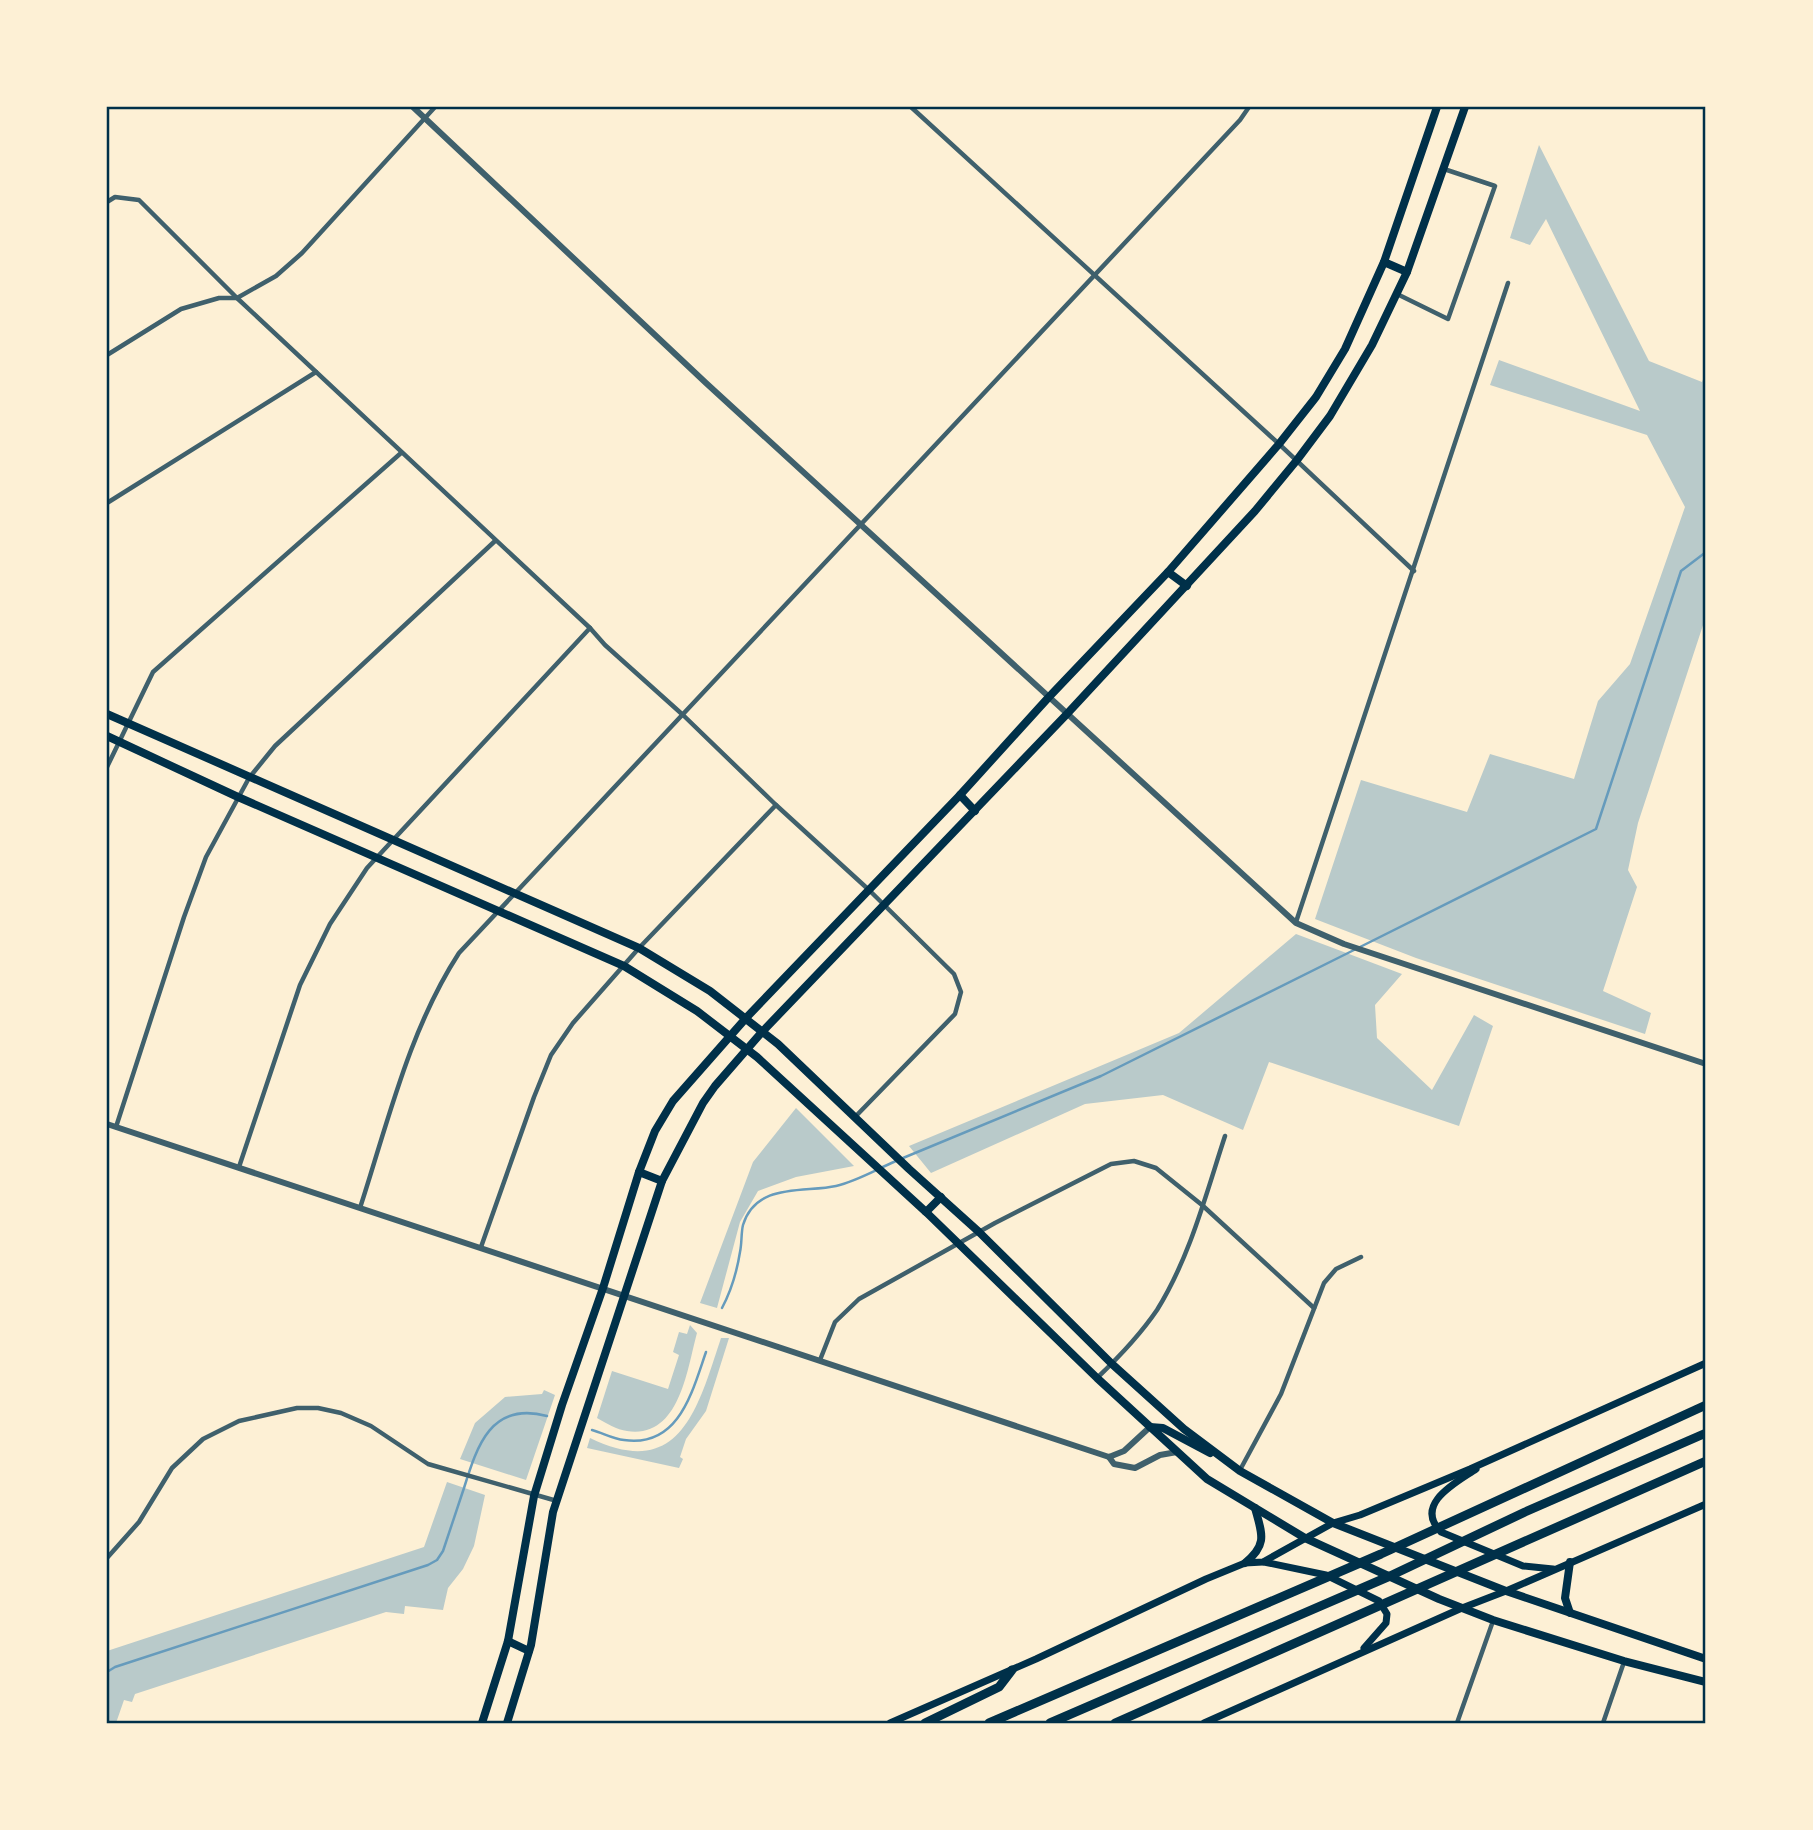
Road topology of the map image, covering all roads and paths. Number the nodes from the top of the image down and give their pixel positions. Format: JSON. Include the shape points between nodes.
{"nodes":[{"id":1,"x":413,"y":107,"type":"edge"},
{"id":2,"x":435,"y":107,"type":"edge"},
{"id":3,"x":911,"y":107,"type":"edge"},
{"id":4,"x":1248,"y":107,"type":"edge"},
{"id":5,"x":1437,"y":107,"type":"edge"},
{"id":6,"x":1465,"y":107,"type":"edge"},
{"id":7,"x":425,"y":118,"type":"junction"},
{"id":8,"x":1443,"y":168,"type":"junction"},
{"id":9,"x":107,"y":202,"type":"edge"},
{"id":10,"x":1384,"y":262,"type":"junction"},
{"id":11,"x":1407,"y":272,"type":"junction"},
{"id":12,"x":1095,"y":275,"type":"junction"},
{"id":13,"x":1508,"y":283,"type":"dead end"},
{"id":14,"x":1396,"y":294,"type":"junction"},
{"id":15,"x":237,"y":298,"type":"junction"},
{"id":16,"x":107,"y":355,"type":"edge"},
{"id":17,"x":316,"y":372,"type":"junction"},
{"id":18,"x":1279,"y":443,"type":"junction"},
{"id":19,"x":401,"y":453,"type":"junction"},
{"id":20,"x":1297,"y":460,"type":"junction"},
{"id":21,"x":107,"y":503,"type":"edge"},
{"id":22,"x":860,"y":524,"type":"junction"},
{"id":23,"x":495,"y":541,"type":"junction"},
{"id":24,"x":1414,"y":571,"type":"junction"},
{"id":25,"x":1168,"y":572,"type":"junction"},
{"id":26,"x":1187,"y":586,"type":"junction"},
{"id":27,"x":590,"y":628,"type":"junction"},
{"id":28,"x":1048,"y":698,"type":"junction"},
{"id":29,"x":107,"y":714,"type":"edge"},
{"id":30,"x":684,"y":715,"type":"junction"},
{"id":31,"x":1066,"y":715,"type":"junction"},
{"id":32,"x":127,"y":724,"type":"junction"},
{"id":33,"x":107,"y":736,"type":"edge"},
{"id":34,"x":118,"y":742,"type":"junction"},
{"id":35,"x":107,"y":767,"type":"edge"},
{"id":36,"x":249,"y":778,"type":"junction"},
{"id":37,"x":960,"y":796,"type":"junction"},
{"id":38,"x":238,"y":797,"type":"junction"},
{"id":39,"x":776,"y":805,"type":"junction"},
{"id":40,"x":975,"y":811,"type":"junction"},
{"id":41,"x":393,"y":840,"type":"junction"},
{"id":42,"x":377,"y":857,"type":"junction"},
{"id":43,"x":869,"y":890,"type":"junction"},
{"id":44,"x":516,"y":893,"type":"junction"},
{"id":45,"x":884,"y":905,"type":"junction"},
{"id":46,"x":498,"y":910,"type":"junction"},
{"id":47,"x":1296,"y":923,"type":"junction"},
{"id":48,"x":639,"y":948,"type":"junction"},
{"id":49,"x":624,"y":966,"type":"junction"},
{"id":50,"x":746,"y":1018,"type":"junction"},
{"id":51,"x":762,"y":1032,"type":"junction"},
{"id":52,"x":730,"y":1035,"type":"junction"},
{"id":53,"x":747,"y":1049,"type":"junction"},
{"id":54,"x":1706,"y":1064,"type":"edge"},
{"id":55,"x":854,"y":1118,"type":"junction"},
{"id":56,"x":107,"y":1124,"type":"edge"},
{"id":57,"x":116,"y":1127,"type":"junction"},
{"id":58,"x":1225,"y":1136,"type":"dead end"},
{"id":59,"x":239,"y":1167,"type":"junction"},
{"id":60,"x":639,"y":1172,"type":"junction"},
{"id":61,"x":662,"y":1181,"type":"junction"},
{"id":62,"x":941,"y":1197,"type":"junction"},
{"id":63,"x":1202,"y":1205,"type":"junction"},
{"id":64,"x":360,"y":1208,"type":"junction"},
{"id":65,"x":926,"y":1212,"type":"junction"},
{"id":66,"x":979,"y":1232,"type":"junction"},
{"id":67,"x":958,"y":1243,"type":"junction"},
{"id":68,"x":481,"y":1247,"type":"junction"},
{"id":69,"x":1361,"y":1257,"type":"dead end"},
{"id":70,"x":603,"y":1288,"type":"junction"},
{"id":71,"x":626,"y":1295,"type":"junction"},
{"id":72,"x":1314,"y":1308,"type":"junction"},
{"id":73,"x":820,"y":1360,"type":"junction"},
{"id":74,"x":1706,"y":1363,"type":"edge"},
{"id":75,"x":1112,"y":1364,"type":"junction"},
{"id":76,"x":1097,"y":1378,"type":"junction"},
{"id":77,"x":1706,"y":1405,"type":"edge"},
{"id":78,"x":1150,"y":1427,"type":"junction"},
{"id":79,"x":1706,"y":1433,"type":"edge"},
{"id":80,"x":1177,"y":1452,"type":"junction"},
{"id":81,"x":1109,"y":1457,"type":"junction"},
{"id":82,"x":1491,"y":1459,"type":"junction"},
{"id":83,"x":1706,"y":1461,"type":"edge"},
{"id":84,"x":1231,"y":1464,"type":"junction"},
{"id":85,"x":1240,"y":1471,"type":"junction"},
{"id":86,"x":534,"y":1496,"type":"junction"},
{"id":87,"x":557,"y":1501,"type":"junction"},
{"id":88,"x":1706,"y":1504,"type":"edge"},
{"id":89,"x":1255,"y":1508,"type":"junction"},
{"id":90,"x":1333,"y":1523,"type":"junction"},
{"id":91,"x":1306,"y":1538,"type":"junction"},
{"id":92,"x":107,"y":1558,"type":"edge"},
{"id":93,"x":1263,"y":1562,"type":"junction"},
{"id":94,"x":1570,"y":1562,"type":"junction"},
{"id":95,"x":1245,"y":1563,"type":"junction"},
{"id":96,"x":1555,"y":1569,"type":"junction"},
{"id":97,"x":1506,"y":1591,"type":"junction"},
{"id":98,"x":1462,"y":1608,"type":"junction"},
{"id":99,"x":1570,"y":1613,"type":"junction"},
{"id":100,"x":1493,"y":1620,"type":"junction"},
{"id":101,"x":508,"y":1642,"type":"junction"},
{"id":102,"x":530,"y":1651,"type":"junction"},
{"id":103,"x":1353,"y":1657,"type":"junction"},
{"id":104,"x":1706,"y":1660,"type":"edge"},
{"id":105,"x":1624,"y":1661,"type":"junction"},
{"id":106,"x":1012,"y":1670,"type":"junction"},
{"id":107,"x":1706,"y":1682,"type":"edge"},
{"id":108,"x":482,"y":1723,"type":"edge"},
{"id":109,"x":508,"y":1723,"type":"edge"},
{"id":110,"x":890,"y":1723,"type":"edge"},
{"id":111,"x":925,"y":1723,"type":"edge"},
{"id":112,"x":989,"y":1723,"type":"edge"},
{"id":113,"x":1049,"y":1723,"type":"edge"},
{"id":114,"x":1115,"y":1723,"type":"edge"},
{"id":115,"x":1204,"y":1723,"type":"edge"},
{"id":116,"x":1457,"y":1723,"type":"edge"},
{"id":117,"x":1603,"y":1723,"type":"edge"}],
"edges":[{"from":1,"to":7,"type":"street"},
{"from":2,"to":7,"type":"street"},
{"from":3,"to":12,"type":"street"},
{"from":4,"to":12,"type":"street"},
{"from":5,"to":10,"type":"main road"},
{"from":6,"to":8,"type":"main road"},
{"from":7,"to":15,"type":"street","via":[[302,253],[276,276]]},
{"from":7,"to":22,"type":"street"},
{"from":8,"to":11,"type":"main road"},
{"from":8,"to":14,"type":"street","via":[[1494,186],[1448,318]]},
{"from":9,"to":15,"type":"street","via":[[139,200]]},
{"from":10,"to":11,"type":"main road"},
{"from":10,"to":18,"type":"main road","via":[[1345,349]]},
{"from":11,"to":14,"type":"main road"},
{"from":12,"to":18,"type":"street"},
{"from":12,"to":22,"type":"street"},
{"from":13,"to":24,"type":"street"},
{"from":14,"to":20,"type":"main road","via":[[1373,345]]},
{"from":15,"to":16,"type":"street","via":[[181,309]]},
{"from":15,"to":17,"type":"street"},
{"from":17,"to":19,"type":"street"},
{"from":17,"to":21,"type":"street"},
{"from":18,"to":20,"type":"street"},
{"from":18,"to":25,"type":"main road"},
{"from":19,"to":23,"type":"street"},
{"from":19,"to":32,"type":"street","via":[[153,672]]},
{"from":20,"to":24,"type":"street"},
{"from":20,"to":26,"type":"main road"},
{"from":22,"to":28,"type":"street"},
{"from":22,"to":30,"type":"street"},
{"from":23,"to":27,"type":"street"},
{"from":23,"to":36,"type":"street","via":[[275,746]]},
{"from":24,"to":47,"type":"street"},
{"from":25,"to":26,"type":"main road"},
{"from":25,"to":28,"type":"main road"},
{"from":26,"to":31,"type":"main road"},
{"from":27,"to":30,"type":"street"},
{"from":27,"to":41,"type":"street"},
{"from":28,"to":31,"type":"street"},
{"from":28,"to":37,"type":"main road"},
{"from":29,"to":32,"type":"main road"},
{"from":30,"to":39,"type":"street"},
{"from":30,"to":44,"type":"street"},
{"from":31,"to":40,"type":"main road"},
{"from":31,"to":47,"type":"street"},
{"from":32,"to":34,"type":"street"},
{"from":32,"to":36,"type":"main road"},
{"from":33,"to":34,"type":"main road"},
{"from":34,"to":35,"type":"street"},
{"from":34,"to":38,"type":"main road"},
{"from":36,"to":38,"type":"street"},
{"from":36,"to":41,"type":"main road"},
{"from":37,"to":40,"type":"main road"},
{"from":37,"to":43,"type":"main road"},
{"from":38,"to":42,"type":"main road"},
{"from":38,"to":57,"type":"street","via":[[206,857],[184,916]]},
{"from":39,"to":43,"type":"street"},
{"from":39,"to":48,"type":"street"},
{"from":40,"to":45,"type":"main road"},
{"from":41,"to":42,"type":"street"},
{"from":41,"to":44,"type":"main road"},
{"from":42,"to":46,"type":"main road"},
{"from":42,"to":59,"type":"street","via":[[330,923],[309,964]]},
{"from":43,"to":45,"type":"street"},
{"from":43,"to":50,"type":"main road"},
{"from":44,"to":46,"type":"street"},
{"from":44,"to":48,"type":"main road"},
{"from":45,"to":51,"type":"main road"},
{"from":45,"to":55,"type":"street","via":[[954,974],[961,992],[955,1014]]},
{"from":46,"to":49,"type":"main road"},
{"from":46,"to":64,"type":"street","via":[[459,953],[430,1002]]},
{"from":47,"to":54,"type":"street","via":[[1344,944]]},
{"from":48,"to":49,"type":"street"},
{"from":48,"to":50,"type":"main road"},
{"from":49,"to":52,"type":"main road"},
{"from":49,"to":68,"type":"street","via":[[551,1055]]},
{"from":50,"to":51,"type":"main road"},
{"from":50,"to":52,"type":"main road"},
{"from":51,"to":53,"type":"main road"},
{"from":51,"to":55,"type":"main road"},
{"from":52,"to":53,"type":"main road"},
{"from":52,"to":60,"type":"main road","via":[[673,1101]]},
{"from":53,"to":61,"type":"main road","via":[[695,1115]]},
{"from":53,"to":65,"type":"main road"},
{"from":55,"to":62,"type":"main road"},
{"from":56,"to":57,"type":"street"},
{"from":57,"to":59,"type":"street"},
{"from":58,"to":63,"type":"street"},
{"from":59,"to":64,"type":"street"},
{"from":60,"to":61,"type":"main road"},
{"from":60,"to":70,"type":"main road"},
{"from":61,"to":71,"type":"main road"},
{"from":62,"to":65,"type":"main road"},
{"from":62,"to":66,"type":"main road"},
{"from":63,"to":66,"type":"street","via":[[1156,1168],[1134,1161],[1111,1164]]},
{"from":63,"to":72,"type":"street"},
{"from":63,"to":75,"type":"street","via":[[1169,1289]]},
{"from":64,"to":68,"type":"street"},
{"from":65,"to":67,"type":"main road"},
{"from":66,"to":67,"type":"street"},
{"from":66,"to":75,"type":"main road"},
{"from":67,"to":73,"type":"street","via":[[859,1298],[835,1321]]},
{"from":67,"to":76,"type":"main road"},
{"from":68,"to":70,"type":"street"},
{"from":69,"to":72,"type":"street","via":[[1336,1269],[1324,1283]]},
{"from":70,"to":71,"type":"street"},
{"from":70,"to":86,"type":"main road"},
{"from":71,"to":73,"type":"street"},
{"from":71,"to":87,"type":"main road"},
{"from":72,"to":85,"type":"street","via":[[1281,1394]]},
{"from":73,"to":81,"type":"street"},
{"from":74,"to":82,"type":"main road"},
{"from":75,"to":76,"type":"street"},
{"from":75,"to":84,"type":"main road"},
{"from":76,"to":78,"type":"main road"},
{"from":77,"to":112,"type":"highway","via":[[1381,1554]]},
{"from":78,"to":80,"type":"main road"},
{"from":78,"to":81,"type":"street","via":[[1124,1451]]},
{"from":78,"to":84,"type":"main road","via":[[1170,1431]]},
{"from":79,"to":113,"type":"highway"},
{"from":80,"to":81,"type":"street","via":[[1131,1468],[1114,1464]]},
{"from":80,"to":89,"type":"main road","via":[[1207,1479]]},
{"from":82,"to":90,"type":"main road"},
{"from":82,"to":96,"type":"main road","via":[[1440,1493],[1433,1511],[1436,1526],[1523,1566]]},
{"from":83,"to":114,"type":"highway"},
{"from":84,"to":85,"type":"main road"},
{"from":85,"to":90,"type":"main road"},
{"from":86,"to":87,"type":"street"},
{"from":86,"to":92,"type":"street","via":[[428,1464],[371,1426],[341,1413],[297,1408],[239,1421],[203,1439],[172,1468],[139,1522]]},
{"from":86,"to":101,"type":"main road"},
{"from":87,"to":102,"type":"main road"},
{"from":88,"to":94,"type":"main road"},
{"from":89,"to":91,"type":"main road"},
{"from":89,"to":95,"type":"main road","via":[[1262,1542]]},
{"from":90,"to":91,"type":"main road"},
{"from":90,"to":97,"type":"main road"},
{"from":91,"to":93,"type":"main road"},
{"from":91,"to":98,"type":"main road"},
{"from":93,"to":95,"type":"main road"},
{"from":93,"to":103,"type":"main road","via":[[1326,1575],[1380,1601],[1386,1623],[1370,1645]]},
{"from":94,"to":96,"type":"main road"},
{"from":94,"to":99,"type":"main road","via":[[1565,1598]]},
{"from":95,"to":106,"type":"main road"},
{"from":96,"to":97,"type":"main road"},
{"from":97,"to":98,"type":"main road"},
{"from":97,"to":99,"type":"main road"},
{"from":98,"to":100,"type":"main road"},
{"from":98,"to":103,"type":"main road"},
{"from":99,"to":104,"type":"main road"},
{"from":100,"to":105,"type":"main road"},
{"from":100,"to":116,"type":"street"},
{"from":101,"to":102,"type":"main road"},
{"from":101,"to":108,"type":"main road"},
{"from":102,"to":109,"type":"main road"},
{"from":103,"to":115,"type":"main road"},
{"from":105,"to":107,"type":"main road"},
{"from":105,"to":117,"type":"street"},
{"from":106,"to":110,"type":"main road"},
{"from":106,"to":111,"type":"highway","via":[[999,1687]]}]}
